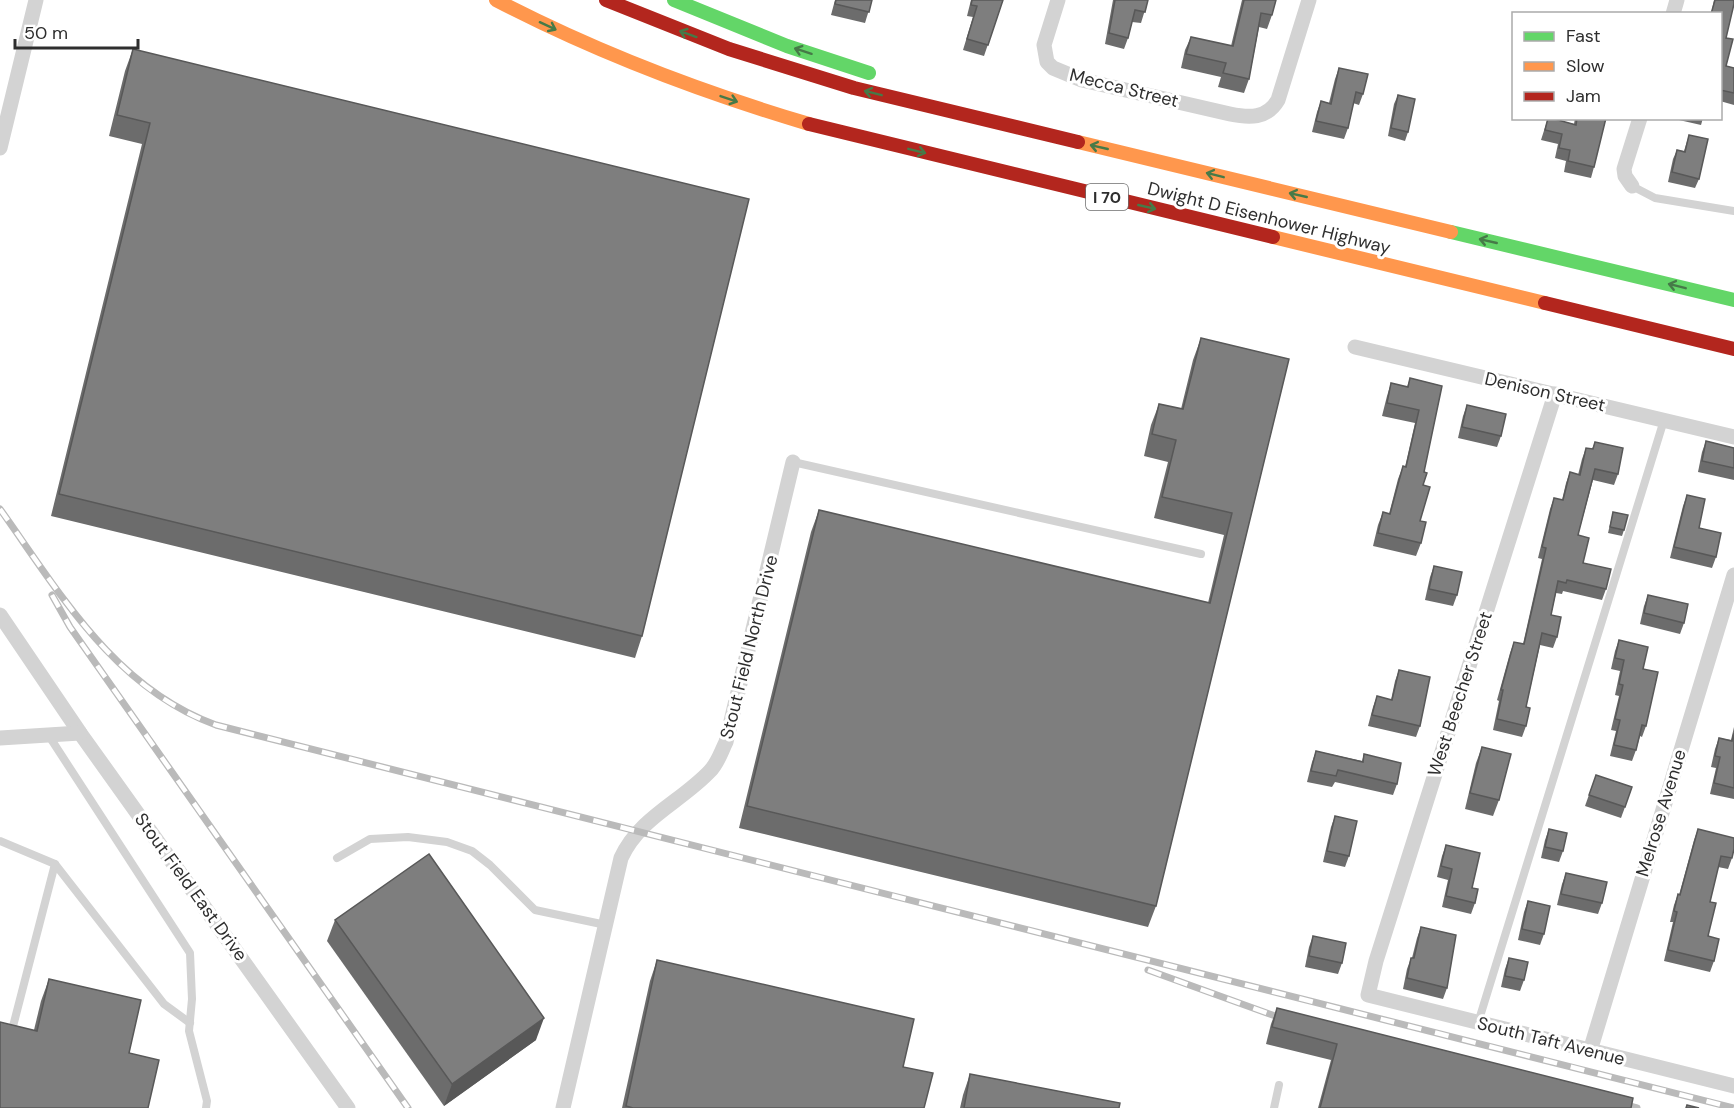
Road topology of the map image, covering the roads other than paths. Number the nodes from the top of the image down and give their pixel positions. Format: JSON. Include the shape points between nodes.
{"nodes":[{"id":1,"x":36,"y":0,"type":"edge"},
{"id":2,"x":496,"y":0,"type":"edge"},
{"id":3,"x":606,"y":0,"type":"edge"},
{"id":4,"x":674,"y":0,"type":"edge"},
{"id":5,"x":1058,"y":0,"type":"edge"},
{"id":6,"x":1309,"y":0,"type":"edge"},
{"id":7,"x":1639,"y":120,"type":"edge"},
{"id":8,"x":1012,"y":126,"type":"junction"},
{"id":9,"x":0,"y":148,"type":"edge"},
{"id":10,"x":1632,"y":186,"type":"joint"},
{"id":11,"x":1733,"y":208,"type":"edge"},
{"id":12,"x":1734,"y":300,"type":"edge"},
{"id":13,"x":1355,"y":347,"type":"dead end"},
{"id":14,"x":1734,"y":349,"type":"edge"},
{"id":15,"x":1555,"y":394,"type":"junction"},
{"id":16,"x":1664,"y":420,"type":"junction"},
{"id":17,"x":1734,"y":437,"type":"edge"},
{"id":18,"x":793,"y":462,"type":"joint"},
{"id":19,"x":1201,"y":554,"type":"dead end"},
{"id":20,"x":1734,"y":575,"type":"edge"},
{"id":21,"x":0,"y":615,"type":"edge"},
{"id":22,"x":80,"y":732,"type":"junction"},
{"id":23,"x":48,"y":735,"type":"junction"},
{"id":24,"x":0,"y":738,"type":"edge"},
{"id":25,"x":0,"y":841,"type":"edge"},
{"id":26,"x":337,"y":858,"type":"dead end"},
{"id":27,"x":55,"y":864,"type":"junction"},
{"id":28,"x":606,"y":925,"type":"junction"},
{"id":29,"x":1368,"y":995,"type":"joint"},
{"id":30,"x":190,"y":1023,"type":"junction"},
{"id":31,"x":1478,"y":1023,"type":"junction"},
{"id":32,"x":11,"y":1036,"type":"edge"},
{"id":33,"x":1590,"y":1051,"type":"junction"},
{"id":34,"x":1279,"y":1085,"type":"dead end"},
{"id":35,"x":1734,"y":1086,"type":"edge"},
{"id":36,"x":206,"y":1108,"type":"edge"},
{"id":37,"x":348,"y":1108,"type":"edge"},
{"id":38,"x":563,"y":1108,"type":"edge"},
{"id":39,"x":1274,"y":1108,"type":"edge"}],
"edges":[{"from":1,"to":9,"type":"street"},
{"from":2,"to":14,"type":"highway","name":"Dwight D Eisenhower Highway","number":"I 70","one_way":true,"via":[[646,69],[754,108],[830,130]]},
{"from":8,"to":3,"type":"highway","name":"Dwight D Eisenhower Highway","one_way":true,"via":[[785,68]]},
{"from":8,"to":4,"type":"highway","one_way":true,"via":[[787,46]]},
{"from":5,"to":6,"type":"street","name":"Mecca Street","via":[[1044,45],[1047,62],[1053,68],[1082,80],[1253,117],[1274,107]]},
{"from":7,"to":10,"type":"street","via":[[1624,169]]},
{"from":12,"to":8,"type":"highway","name":"Dwight D Eisenhower Highway","one_way":true},
{"from":10,"to":11,"type":"lane","via":[[1655,198]]},
{"from":13,"to":15,"type":"street","name":"Denison Street"},
{"from":15,"to":16,"type":"street","name":"Denison Street"},
{"from":15,"to":29,"type":"street","name":"West Beecher Street"},
{"from":16,"to":17,"type":"street","name":"Denison Street"},
{"from":16,"to":31,"type":"lane"},
{"from":18,"to":19,"type":"lane"},
{"from":18,"to":28,"type":"street","name":"Stout Field North Drive","via":[[723,749],[699,782],[629,840],[621,858]]},
{"from":20,"to":33,"type":"street","name":"Melrose Avenue"},
{"from":21,"to":22,"type":"street","name":"Stout Field East Drive"},
{"from":22,"to":23,"type":"street"},
{"from":22,"to":37,"type":"street","name":"Stout Field East Drive"},
{"from":23,"to":24,"type":"street"},
{"from":23,"to":30,"type":"lane","via":[[190,953]]},
{"from":25,"to":27,"type":"lane"},
{"from":26,"to":28,"type":"lane","via":[[370,839],[408,837],[447,842],[472,851],[535,910]]},
{"from":27,"to":30,"type":"lane","via":[[164,1004]]},
{"from":27,"to":32,"type":"lane"},
{"from":28,"to":38,"type":"street","name":"Stout Field North Drive"},
{"from":29,"to":31,"type":"street","name":"South Taft Avenue"},
{"from":30,"to":36,"type":"lane"},
{"from":31,"to":33,"type":"street","name":"South Taft Avenue"},
{"from":33,"to":35,"type":"street","name":"South Taft Avenue"},
{"from":34,"to":39,"type":"lane"}]}
